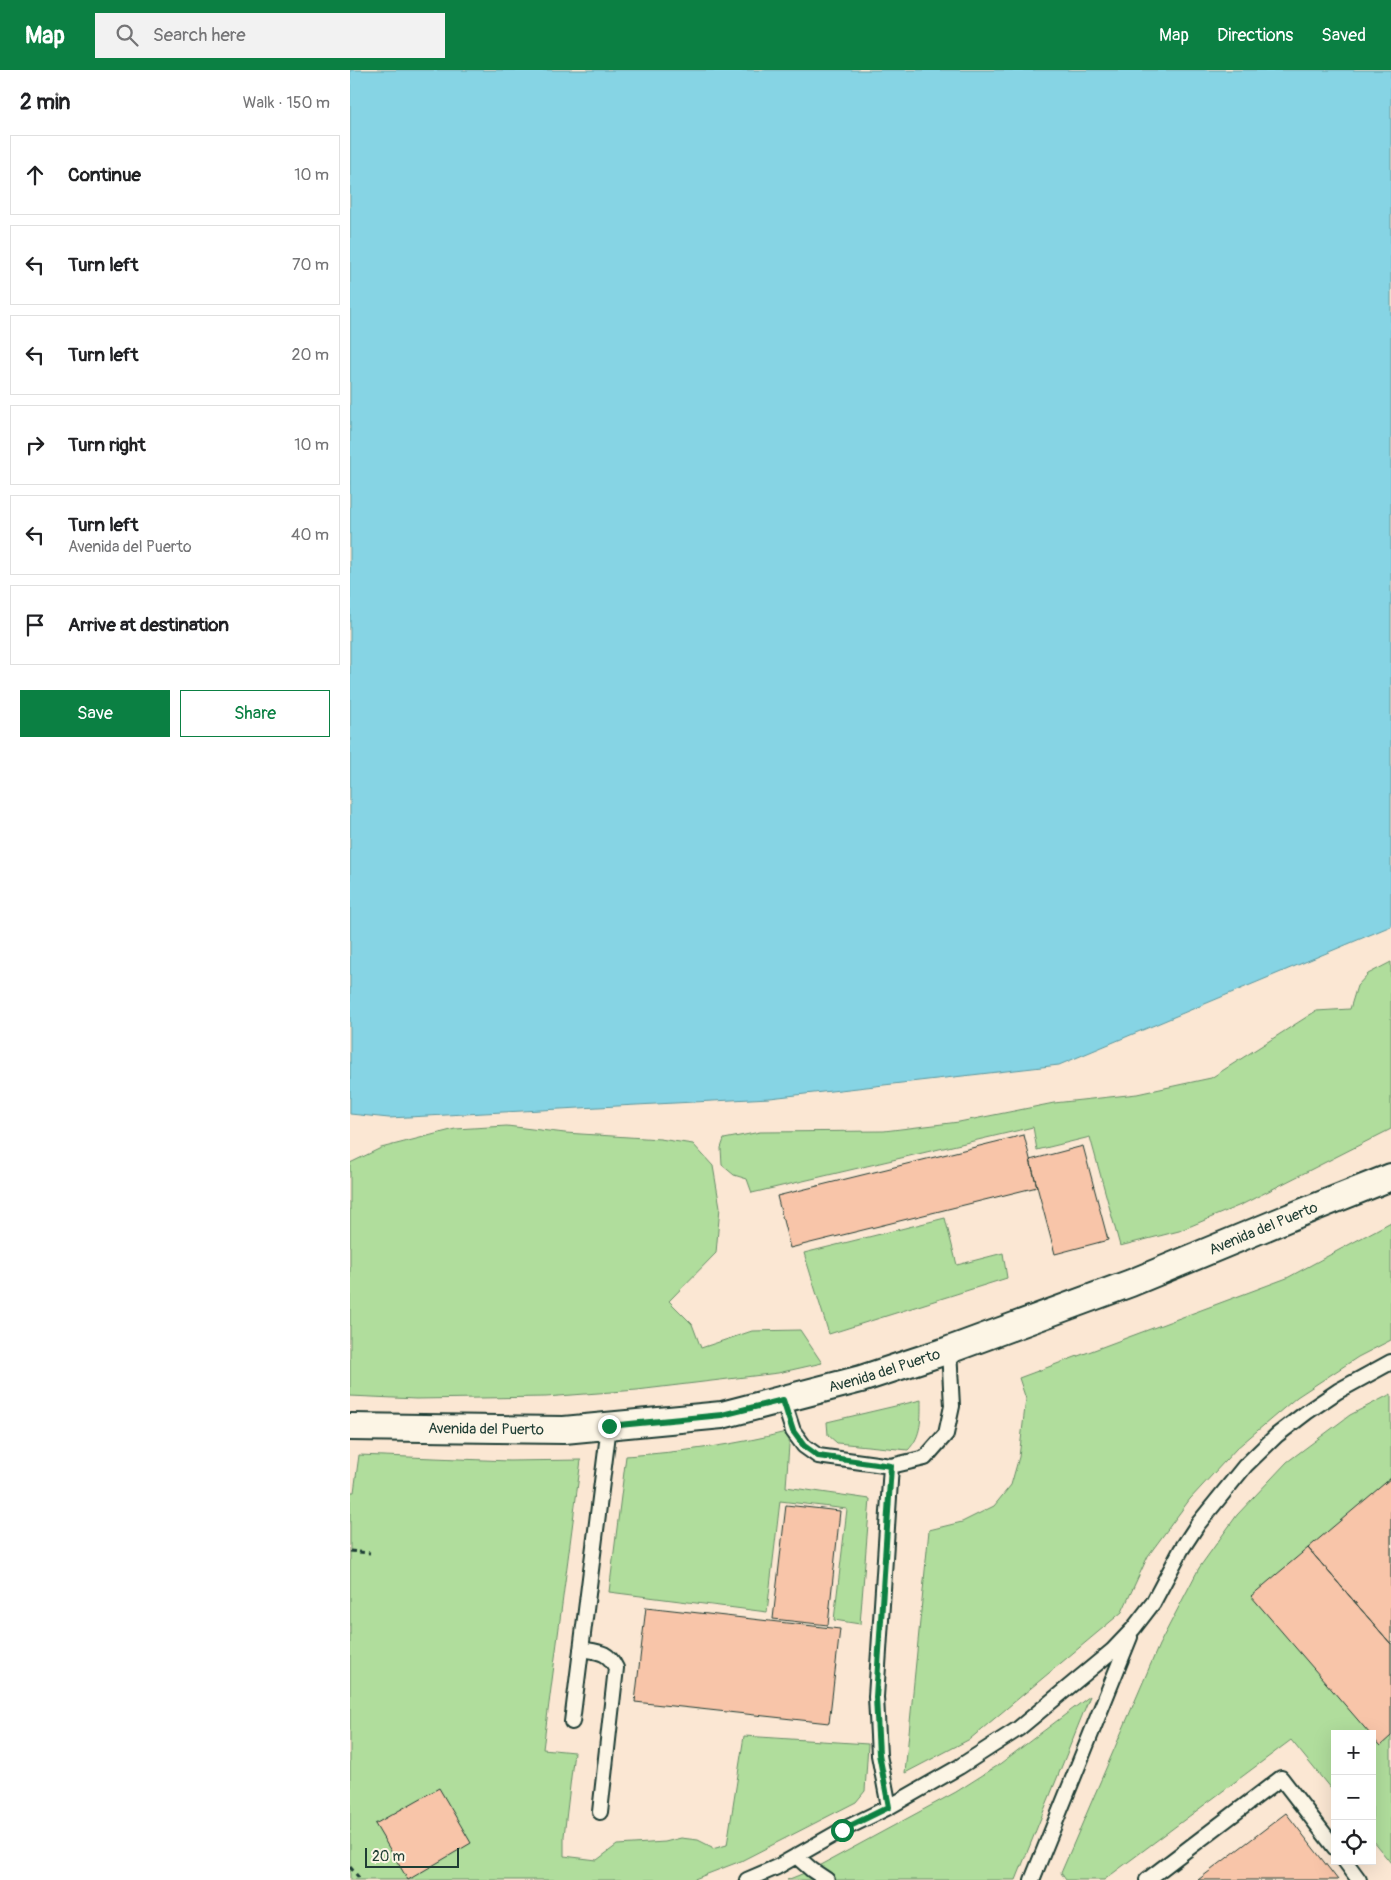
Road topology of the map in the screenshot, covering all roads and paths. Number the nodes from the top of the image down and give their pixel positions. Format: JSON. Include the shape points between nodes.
{"nodes":[{"id":1,"x":1391,"y":1178,"type":"edge"},
{"id":2,"x":949,"y":1350,"type":"junction"},
{"id":3,"x":1391,"y":1362,"type":"edge"},
{"id":4,"x":783,"y":1400,"type":"junction"},
{"id":5,"x":609,"y":1426,"type":"junction"},
{"id":6,"x":350,"y":1427,"type":"edge"},
{"id":7,"x":891,"y":1466,"type":"junction"},
{"id":8,"x":350,"y":1551,"type":"edge"},
{"id":9,"x":370,"y":1553,"type":"dead end"},
{"id":10,"x":1133,"y":1629,"type":"junction"},
{"id":11,"x":581,"y":1649,"type":"junction"},
{"id":12,"x":572,"y":1722,"type":"dead end"},
{"id":13,"x":889,"y":1807,"type":"junction"},
{"id":14,"x":600,"y":1812,"type":"dead end"},
{"id":15,"x":1331,"y":1843,"type":"edge"},
{"id":16,"x":796,"y":1856,"type":"junction"},
{"id":17,"x":1348,"y":1865,"type":"edge"},
{"id":18,"x":350,"y":1867,"type":"edge"},
{"id":19,"x":1034,"y":1879,"type":"edge"},
{"id":20,"x":361,"y":1880,"type":"edge"},
{"id":21,"x":747,"y":1880,"type":"edge"},
{"id":22,"x":827,"y":1880,"type":"edge"},
{"id":23,"x":1147,"y":1880,"type":"edge"},
{"id":24,"x":1359,"y":1880,"type":"edge"}],
"edges":[{"from":1,"to":2,"type":"street","name":"Avenida del Puerto","via":[[1131,1283]]},
{"from":2,"to":4,"type":"street","name":"Avenida del Puerto"},
{"from":2,"to":7,"type":"lane","via":[[952,1406],[946,1434],[926,1458]]},
{"from":3,"to":10,"type":"lane","via":[[1307,1412],[1245,1466],[1198,1524],[1153,1603]]},
{"from":4,"to":5,"type":"street","name":"Avenida del Puerto","via":[[722,1415]]},
{"from":4,"to":7,"type":"lane","via":[[793,1431],[804,1446],[818,1456]]},
{"from":5,"to":6,"type":"street","name":"Avenida del Puerto","via":[[564,1430]]},
{"from":5,"to":11,"type":"lane"},
{"from":7,"to":13,"type":"lane","via":[[876,1697],[879,1754]]},
{"from":8,"to":9,"type":"path"},
{"from":10,"to":13,"type":"lane","via":[[1018,1729],[959,1768]]},
{"from":10,"to":19,"type":"lane"},
{"from":11,"to":12,"type":"lane"},
{"from":11,"to":14,"type":"lane","via":[[604,1653],[616,1668]]},
{"from":13,"to":16,"type":"lane"},
{"from":15,"to":23,"type":"lane","via":[[1281,1778]]},
{"from":16,"to":21,"type":"lane"},
{"from":16,"to":22,"type":"lane"},
{"from":17,"to":24,"type":"lane"},
{"from":18,"to":20,"type":"path"}]}
